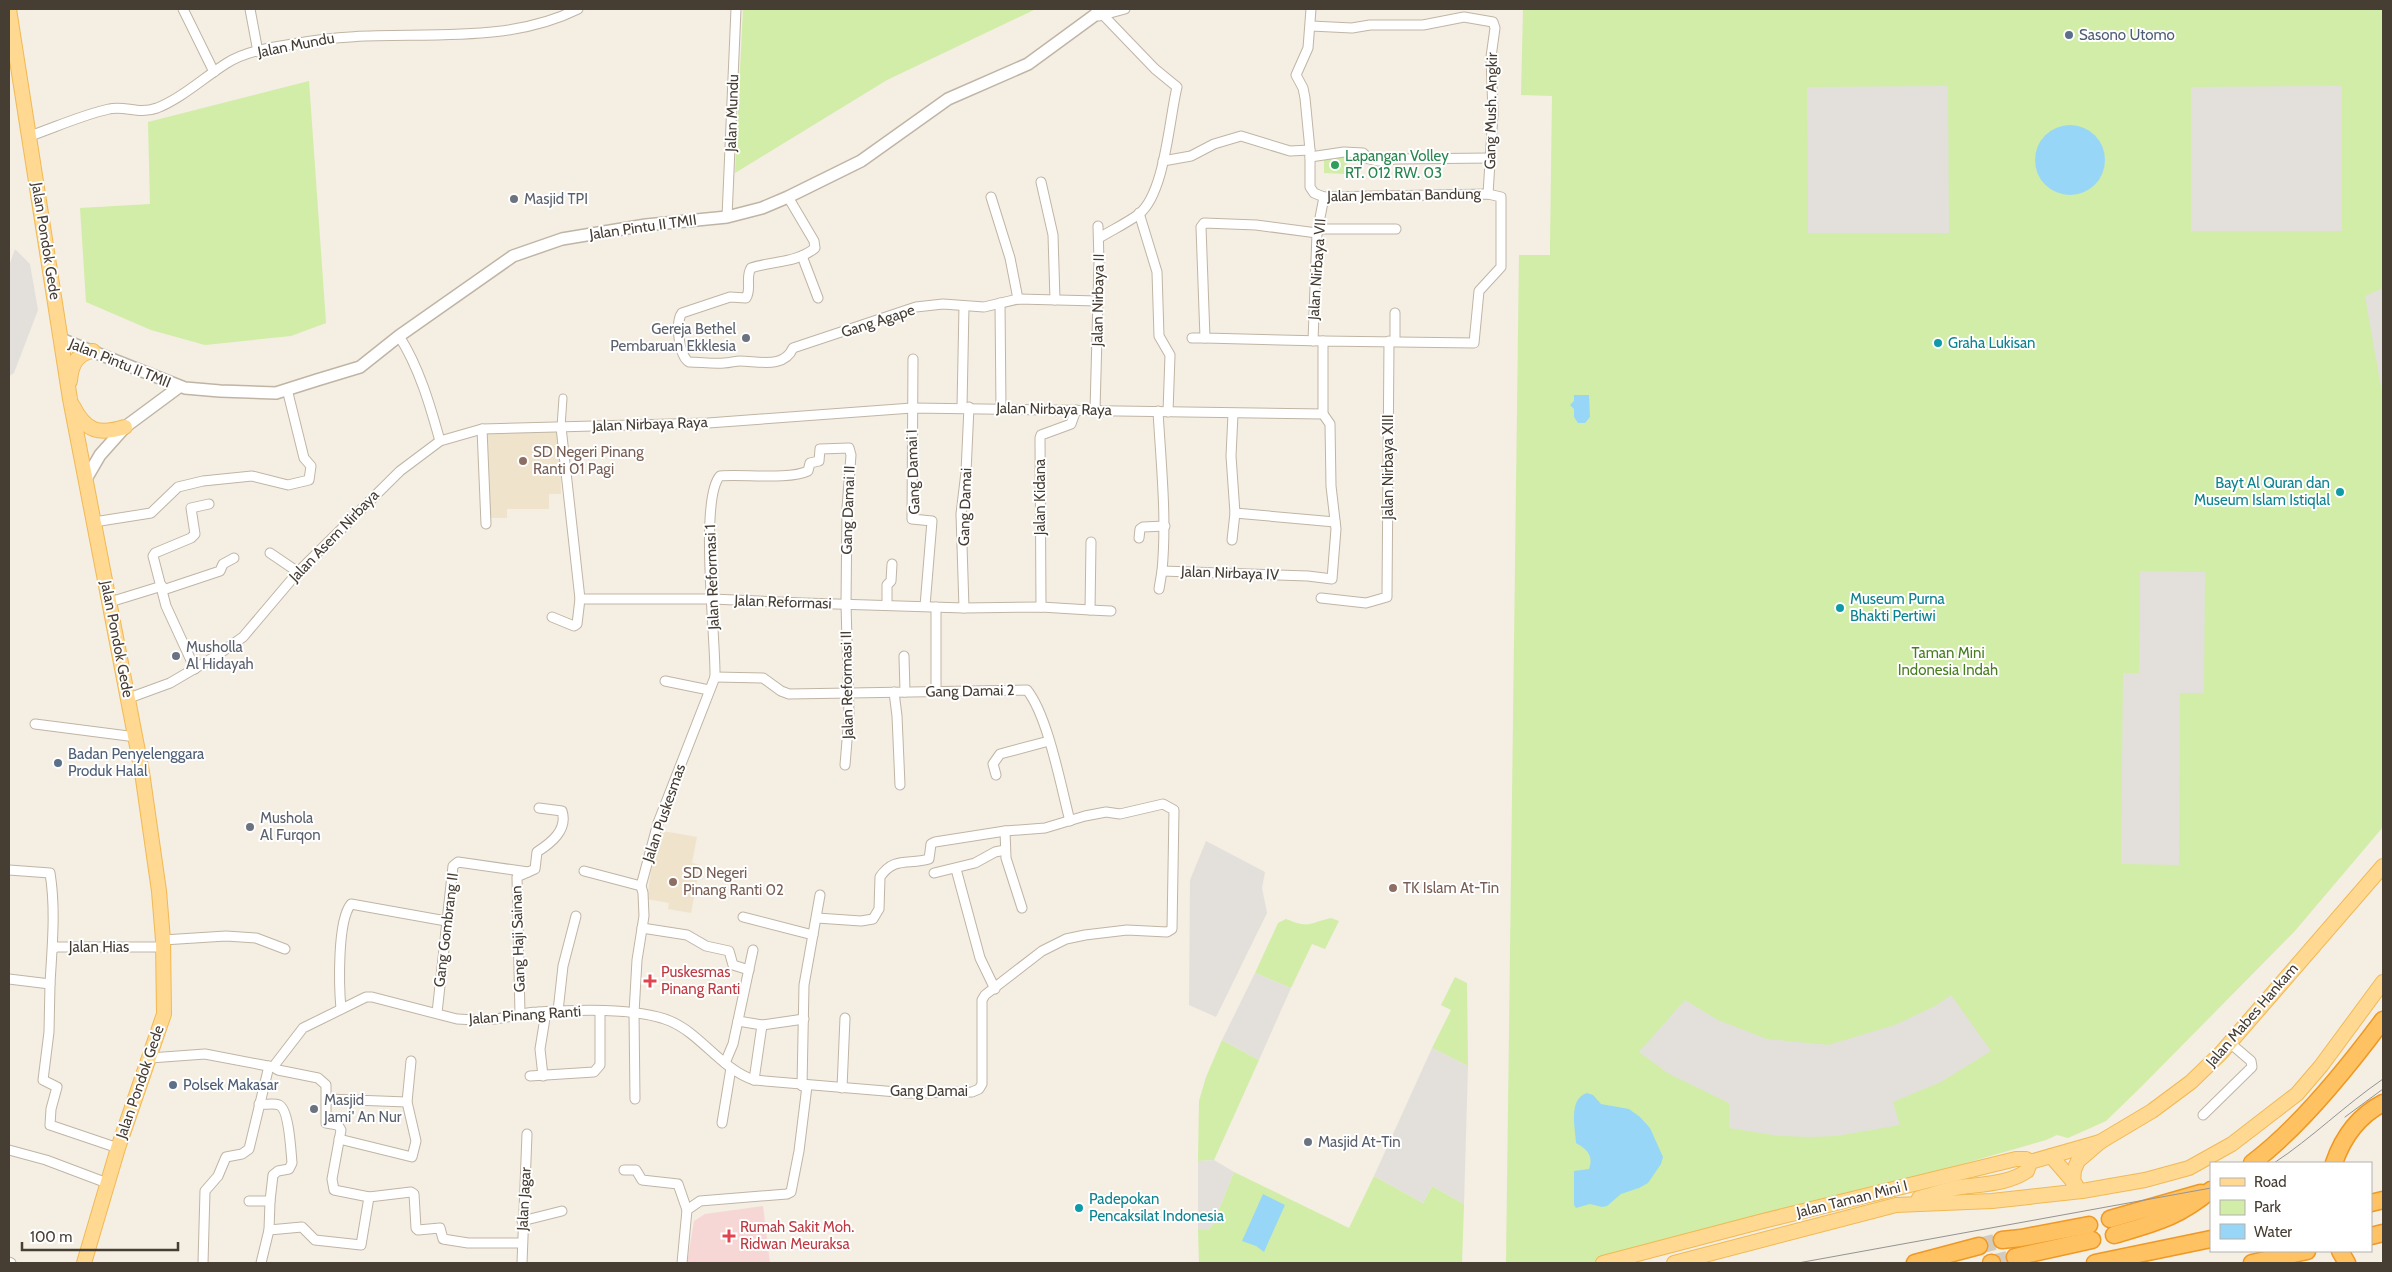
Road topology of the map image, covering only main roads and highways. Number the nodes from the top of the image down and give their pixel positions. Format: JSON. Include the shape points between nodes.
{"nodes":[{"id":1,"x":9,"y":9,"type":"edge"},
{"id":2,"x":93,"y":351,"type":"road end"},
{"id":3,"x":69,"y":397,"type":"junction"},
{"id":4,"x":125,"y":427,"type":"road end"},
{"id":5,"x":2383,"y":866,"type":"edge"},
{"id":6,"x":2383,"y":982,"type":"edge"},
{"id":7,"x":2383,"y":1020,"type":"edge"},
{"id":8,"x":2383,"y":1103,"type":"edge"},
{"id":9,"x":2100,"y":1142,"type":"junction"},
{"id":10,"x":2050,"y":1156,"type":"junction"},
{"id":11,"x":2030,"y":1162,"type":"junction"},
{"id":12,"x":2253,"y":1162,"type":"edge"},
{"id":13,"x":2334,"y":1162,"type":"edge"},
{"id":14,"x":2078,"y":1187,"type":"junction"},
{"id":15,"x":2210,"y":1190,"type":"edge"},
{"id":16,"x":2210,"y":1191,"type":"edge"},
{"id":17,"x":1896,"y":1205,"type":"junction"},
{"id":18,"x":2110,"y":1219,"type":"dead end"},
{"id":19,"x":2114,"y":1235,"type":"dead end"},
{"id":20,"x":2210,"y":1239,"type":"edge"},
{"id":21,"x":2002,"y":1240,"type":"tunnel mouth"},
{"id":22,"x":1979,"y":1246,"type":"tunnel mouth"},
{"id":23,"x":2302,"y":1252,"type":"edge"},
{"id":24,"x":2341,"y":1252,"type":"edge"},
{"id":25,"x":2015,"y":1257,"type":"tunnel mouth"},
{"id":26,"x":84,"y":1263,"type":"edge"},
{"id":27,"x":1603,"y":1263,"type":"edge"},
{"id":28,"x":1674,"y":1263,"type":"edge"},
{"id":29,"x":1915,"y":1263,"type":"edge"},
{"id":30,"x":2095,"y":1263,"type":"edge"},
{"id":31,"x":2252,"y":1263,"type":"edge"},
{"id":32,"x":2347,"y":1263,"type":"edge"}],
"edges":[{"from":1,"to":3,"type":"main road","name":"Jalan Pondok Gede"},
{"from":2,"to":3,"type":"main road","via":[[81,354],[74,364]]},
{"from":3,"to":4,"type":"main road","via":[[77,414],[92,429],[109,432]]},
{"from":3,"to":26,"type":"main road","name":"Jalan Pondok Gede","via":[[136,737],[159,891],[163,944],[164,1014],[118,1148]]},
{"from":5,"to":9,"type":"main road","name":"Jalan Mabes Hankam","via":[[2230,1043],[2191,1082],[2152,1111]]},
{"from":6,"to":14,"type":"main road","via":[[2297,1094],[2232,1144],[2189,1168],[2145,1180]]},
{"from":7,"to":12,"type":"highway","via":[[2358,1054],[2275,1146]]},
{"from":8,"to":13,"type":"highway","via":[[2356,1123]]},
{"from":9,"to":10,"type":"main road","name":"Jalan Taman Mini I"},
{"from":9,"to":14,"type":"main road","via":[[2078,1161],[2074,1170]]},
{"from":10,"to":11,"type":"main road","name":"Jalan Taman Mini I"},
{"from":10,"to":14,"type":"main road"},
{"from":11,"to":17,"type":"main road","via":[[2027,1171],[2015,1177],[1959,1187]]},
{"from":11,"to":27,"type":"main road","name":"Jalan Taman Mini I","via":[[2016,1159]]},
{"from":14,"to":17,"type":"main road","name":"Jalan Taman Mini I","via":[[1992,1201]]},
{"from":15,"to":18,"type":"highway"},
{"from":16,"to":19,"type":"highway","via":[[2191,1207],[2172,1217]]},
{"from":17,"to":28,"type":"main road","name":"Jalan Taman Mini I"},
{"from":20,"to":30,"type":"highway"},
{"from":21,"to":25,"type":"highway","via":[[2091,1232]]},
{"from":22,"to":29,"type":"highway"},
{"from":23,"to":31,"type":"highway"},
{"from":24,"to":32,"type":"highway"}]}
